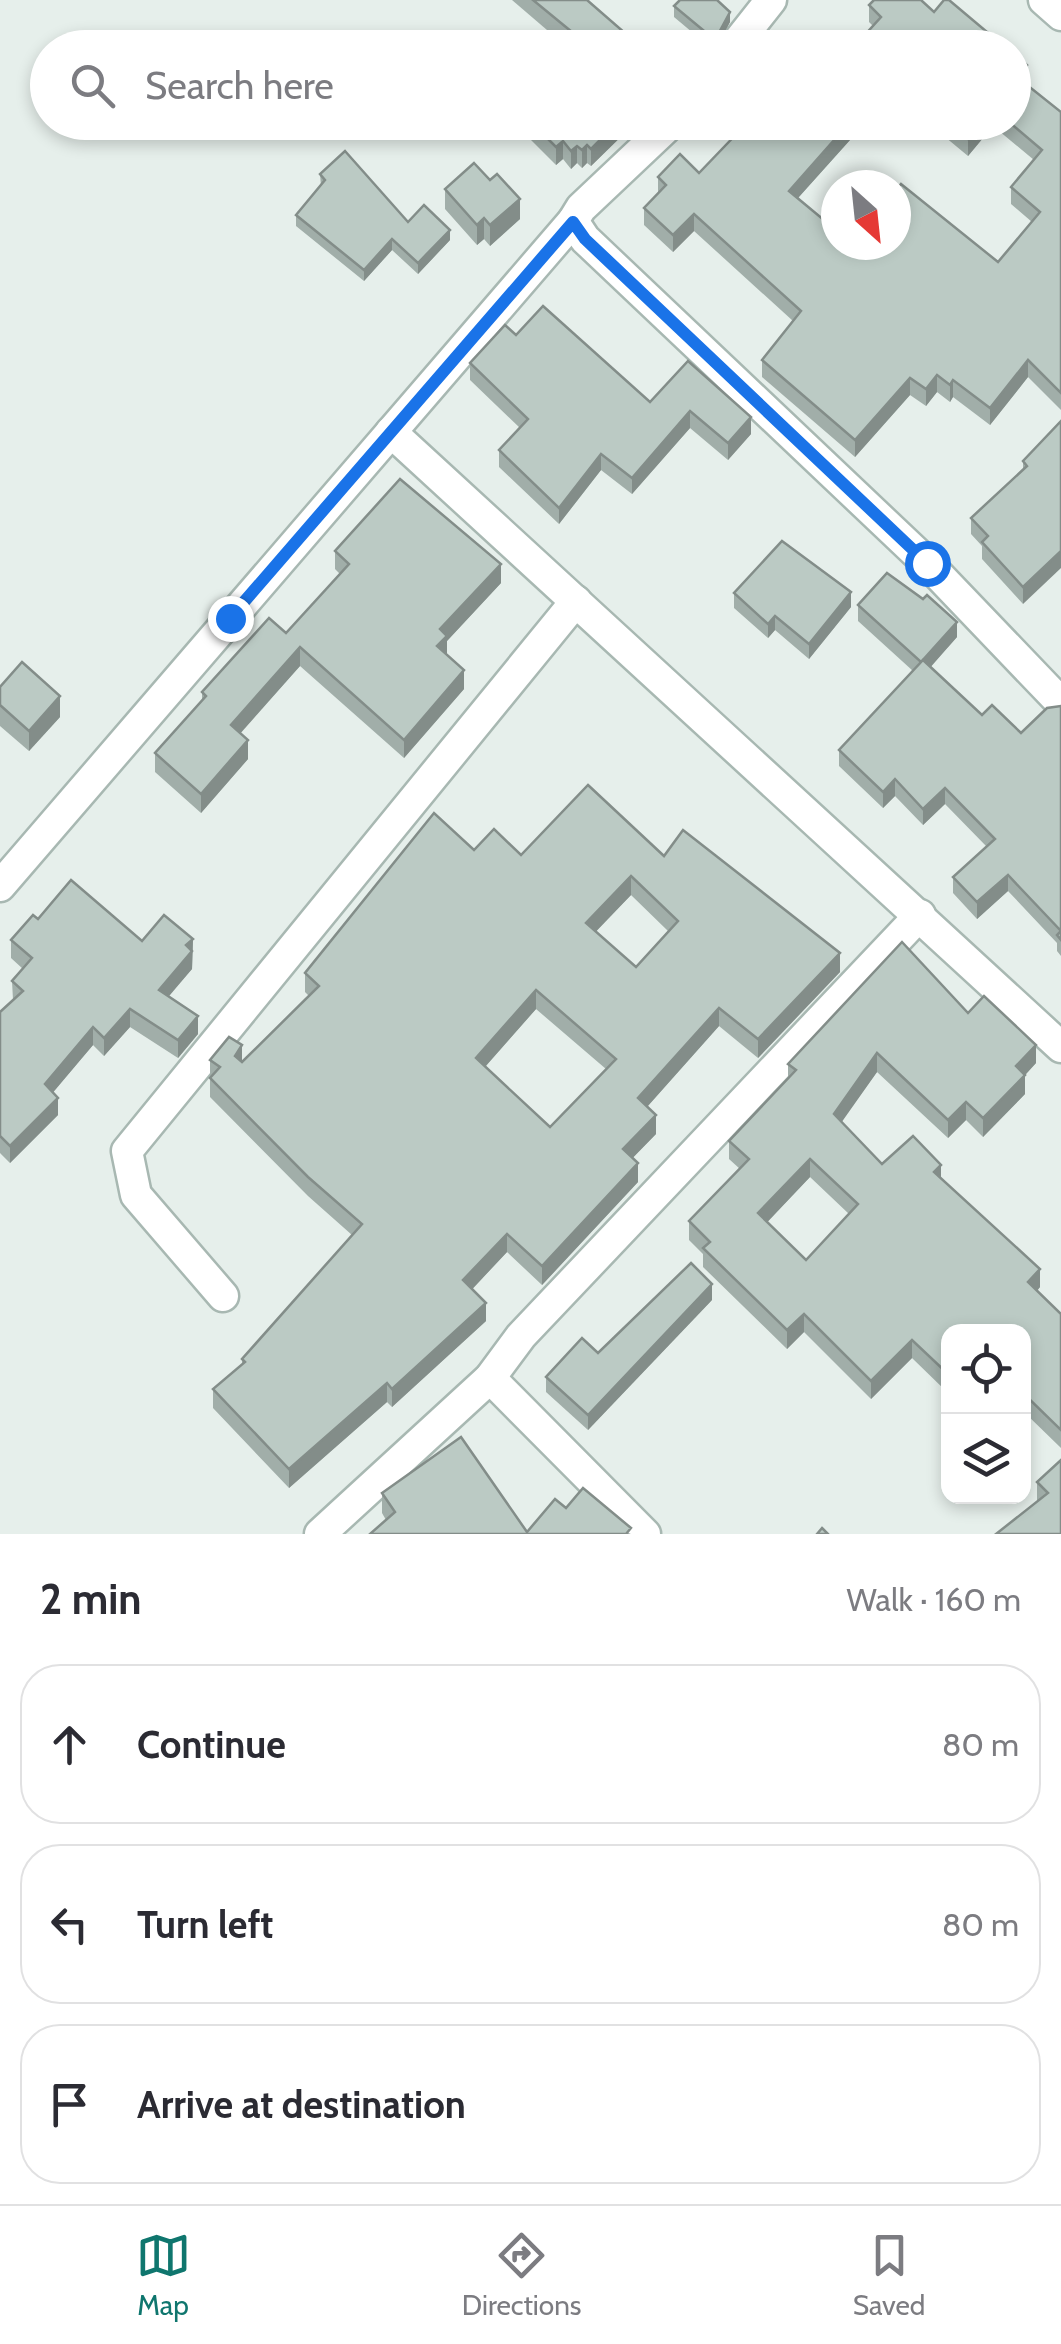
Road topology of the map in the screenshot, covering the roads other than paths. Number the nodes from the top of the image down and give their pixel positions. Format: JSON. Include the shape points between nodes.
{"nodes":[{"id":1,"x":771,"y":0,"type":"edge"},
{"id":2,"x":1044,"y":0,"type":"edge"},
{"id":3,"x":1061,"y":15,"type":"edge"},
{"id":4,"x":747,"y":30,"type":"edge"},
{"id":5,"x":653,"y":140,"type":"edge"},
{"id":6,"x":573,"y":222,"type":"junction"},
{"id":7,"x":391,"y":432,"type":"junction"},
{"id":8,"x":576,"y":601,"type":"junction"},
{"id":9,"x":1061,"y":704,"type":"edge"},
{"id":10,"x":0,"y":886,"type":"edge"},
{"id":11,"x":920,"y":915,"type":"junction"},
{"id":12,"x":1061,"y":1047,"type":"edge"},
{"id":13,"x":223,"y":1296,"type":"dead end"},
{"id":14,"x":490,"y":1378,"type":"junction"},
{"id":15,"x":320,"y":1534,"type":"edge"},
{"id":16,"x":644,"y":1534,"type":"edge"}],
"edges":[{"from":1,"to":4,"type":"street"},
{"from":2,"to":3,"type":"street"},
{"from":5,"to":6,"type":"street"},
{"from":6,"to":7,"type":"street"},
{"from":6,"to":9,"type":"street","via":[[927,563]]},
{"from":7,"to":8,"type":"street"},
{"from":7,"to":10,"type":"street"},
{"from":8,"to":11,"type":"street"},
{"from":8,"to":13,"type":"street","via":[[127,1151],[136,1195]]},
{"from":11,"to":12,"type":"street"},
{"from":11,"to":14,"type":"street","via":[[521,1336]]},
{"from":14,"to":15,"type":"street"},
{"from":14,"to":16,"type":"street"}]}
